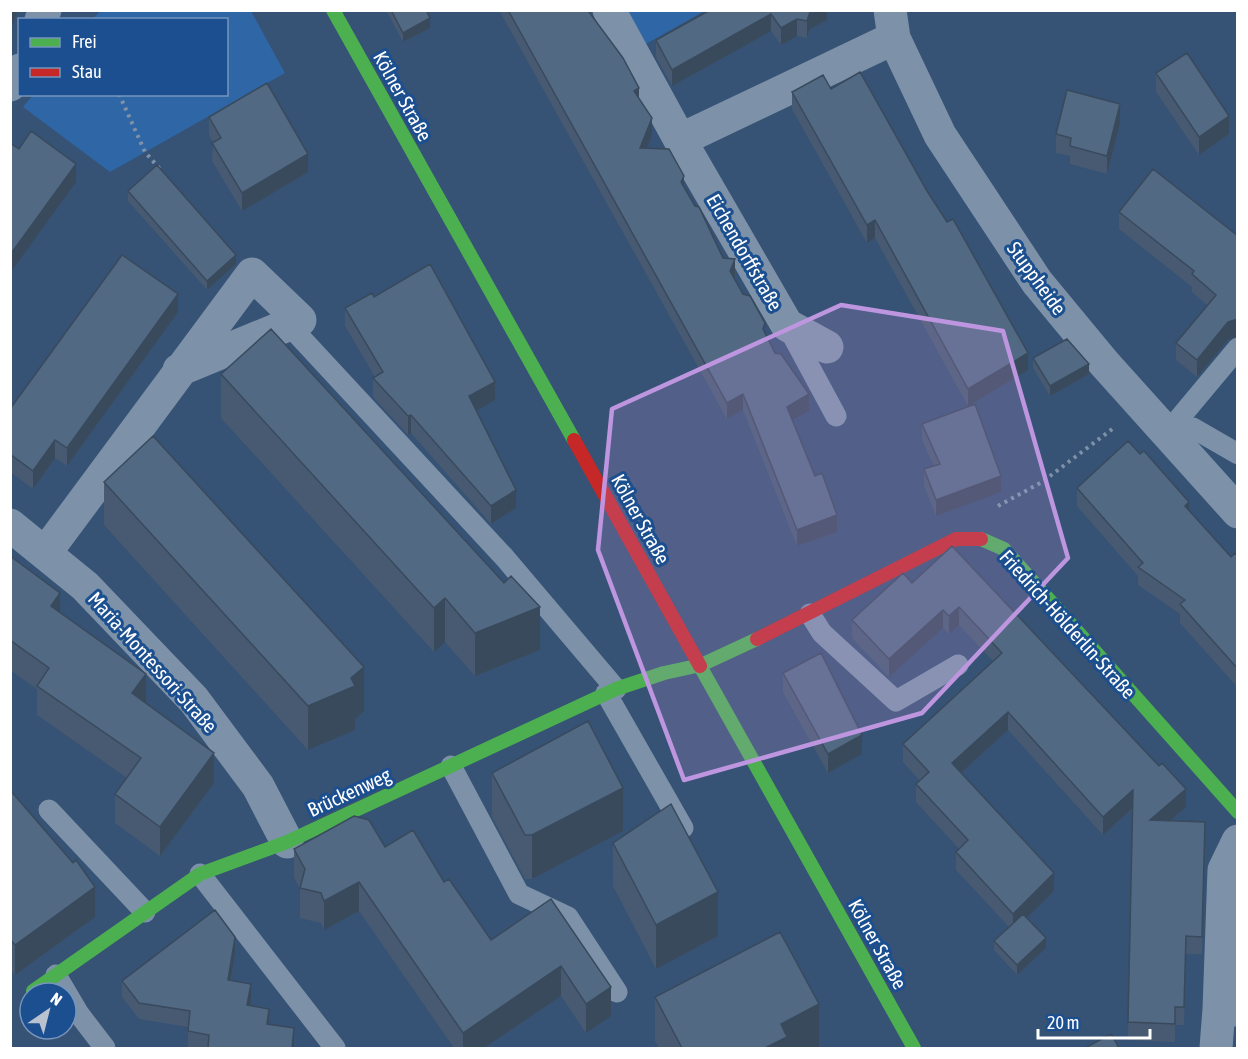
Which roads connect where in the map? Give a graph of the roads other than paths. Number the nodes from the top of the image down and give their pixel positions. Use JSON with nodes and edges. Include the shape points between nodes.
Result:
{"nodes":[{"id":1,"x":333,"y":10,"type":"edge"},
{"id":2,"x":609,"y":10,"type":"edge"},
{"id":3,"x":892,"y":24,"type":"edge"},
{"id":4,"x":680,"y":141,"type":"junction"},
{"id":5,"x":288,"y":324,"type":"junction"},
{"id":6,"x":787,"y":325,"type":"junction"},
{"id":7,"x":826,"y":347,"type":"dead end"},
{"id":8,"x":1238,"y":348,"type":"edge"},
{"id":9,"x":179,"y":370,"type":"junction"},
{"id":10,"x":836,"y":416,"type":"dead end"},
{"id":11,"x":1167,"y":433,"type":"junction"},
{"id":12,"x":1238,"y":454,"type":"edge"},
{"id":13,"x":1238,"y":512,"type":"edge"},
{"id":14,"x":10,"y":525,"type":"edge"},
{"id":15,"x":46,"y":552,"type":"junction"},
{"id":16,"x":810,"y":614,"type":"junction"},
{"id":17,"x":701,"y":665,"type":"junction"},
{"id":18,"x":958,"y":665,"type":"dead end"},
{"id":19,"x":611,"y":691,"type":"junction"},
{"id":20,"x":451,"y":766,"type":"junction"},
{"id":21,"x":49,"y":810,"type":"dead end"},
{"id":22,"x":1238,"y":812,"type":"edge"},
{"id":23,"x":685,"y":831,"type":"edge"},
{"id":24,"x":1238,"y":840,"type":"edge"},
{"id":25,"x":287,"y":842,"type":"junction"},
{"id":26,"x":200,"y":874,"type":"junction"},
{"id":27,"x":146,"y":912,"type":"junction"},
{"id":28,"x":56,"y":975,"type":"junction"},
{"id":29,"x":47,"y":981,"type":"edge"},
{"id":30,"x":617,"y":992,"type":"dead end"},
{"id":31,"x":1228,"y":1010,"type":"edge"},
{"id":32,"x":105,"y":1048,"type":"edge"},
{"id":33,"x":335,"y":1048,"type":"edge"},
{"id":34,"x":914,"y":1048,"type":"edge"},
{"id":35,"x":1216,"y":1048,"type":"edge"}],
"edges":[{"from":1,"to":17,"type":"street","name":"Kölner Straße"},
{"from":2,"to":4,"type":"street","name":"Eichendorffstraße"},
{"from":3,"to":4,"type":"street"},
{"from":3,"to":11,"type":"street","name":"Stuppheide","via":[[940,135],[1037,282]]},
{"from":4,"to":6,"type":"street","name":"Eichendorffstraße"},
{"from":5,"to":9,"type":"street"},
{"from":5,"to":9,"type":"street","via":[[300,320],[252,274]]},
{"from":5,"to":19,"type":"lane","via":[[505,558]]},
{"from":6,"to":7,"type":"street","name":"Eichendorffstraße"},
{"from":6,"to":10,"type":"lane"},
{"from":8,"to":11,"type":"lane"},
{"from":9,"to":15,"type":"street"},
{"from":11,"to":12,"type":"lane","via":[[1193,428]]},
{"from":11,"to":13,"type":"street","name":"Stuppheide"},
{"from":14,"to":15,"type":"street","name":"Maria-Montessori-Straße"},
{"from":15,"to":25,"type":"street","name":"Maria-Montessori-Straße","via":[[85,586],[194,700],[258,786]]},
{"from":16,"to":17,"type":"street"},
{"from":16,"to":18,"type":"lane","via":[[822,633],[896,701]]},
{"from":16,"to":22,"type":"street","name":"Friedrich-Hölderlin-Straße","via":[[956,539],[976,537],[1004,549]]},
{"from":17,"to":19,"type":"street","name":"Brückenweg"},
{"from":17,"to":34,"type":"street","name":"Kölner Straße"},
{"from":19,"to":20,"type":"street","name":"Brückenweg"},
{"from":19,"to":23,"type":"lane"},
{"from":20,"to":25,"type":"street","name":"Brückenweg"},
{"from":20,"to":30,"type":"lane","via":[[519,894],[568,917]]},
{"from":21,"to":27,"type":"lane"},
{"from":24,"to":31,"type":"street","via":[[1224,870]]},
{"from":25,"to":26,"type":"street","name":"Brückenweg"},
{"from":26,"to":27,"type":"street","name":"Brückenweg"},
{"from":26,"to":33,"type":"lane"},
{"from":27,"to":28,"type":"street","name":"Brückenweg"},
{"from":28,"to":29,"type":"street","name":"Brückenweg"},
{"from":28,"to":32,"type":"lane"},
{"from":31,"to":35,"type":"street"}]}
